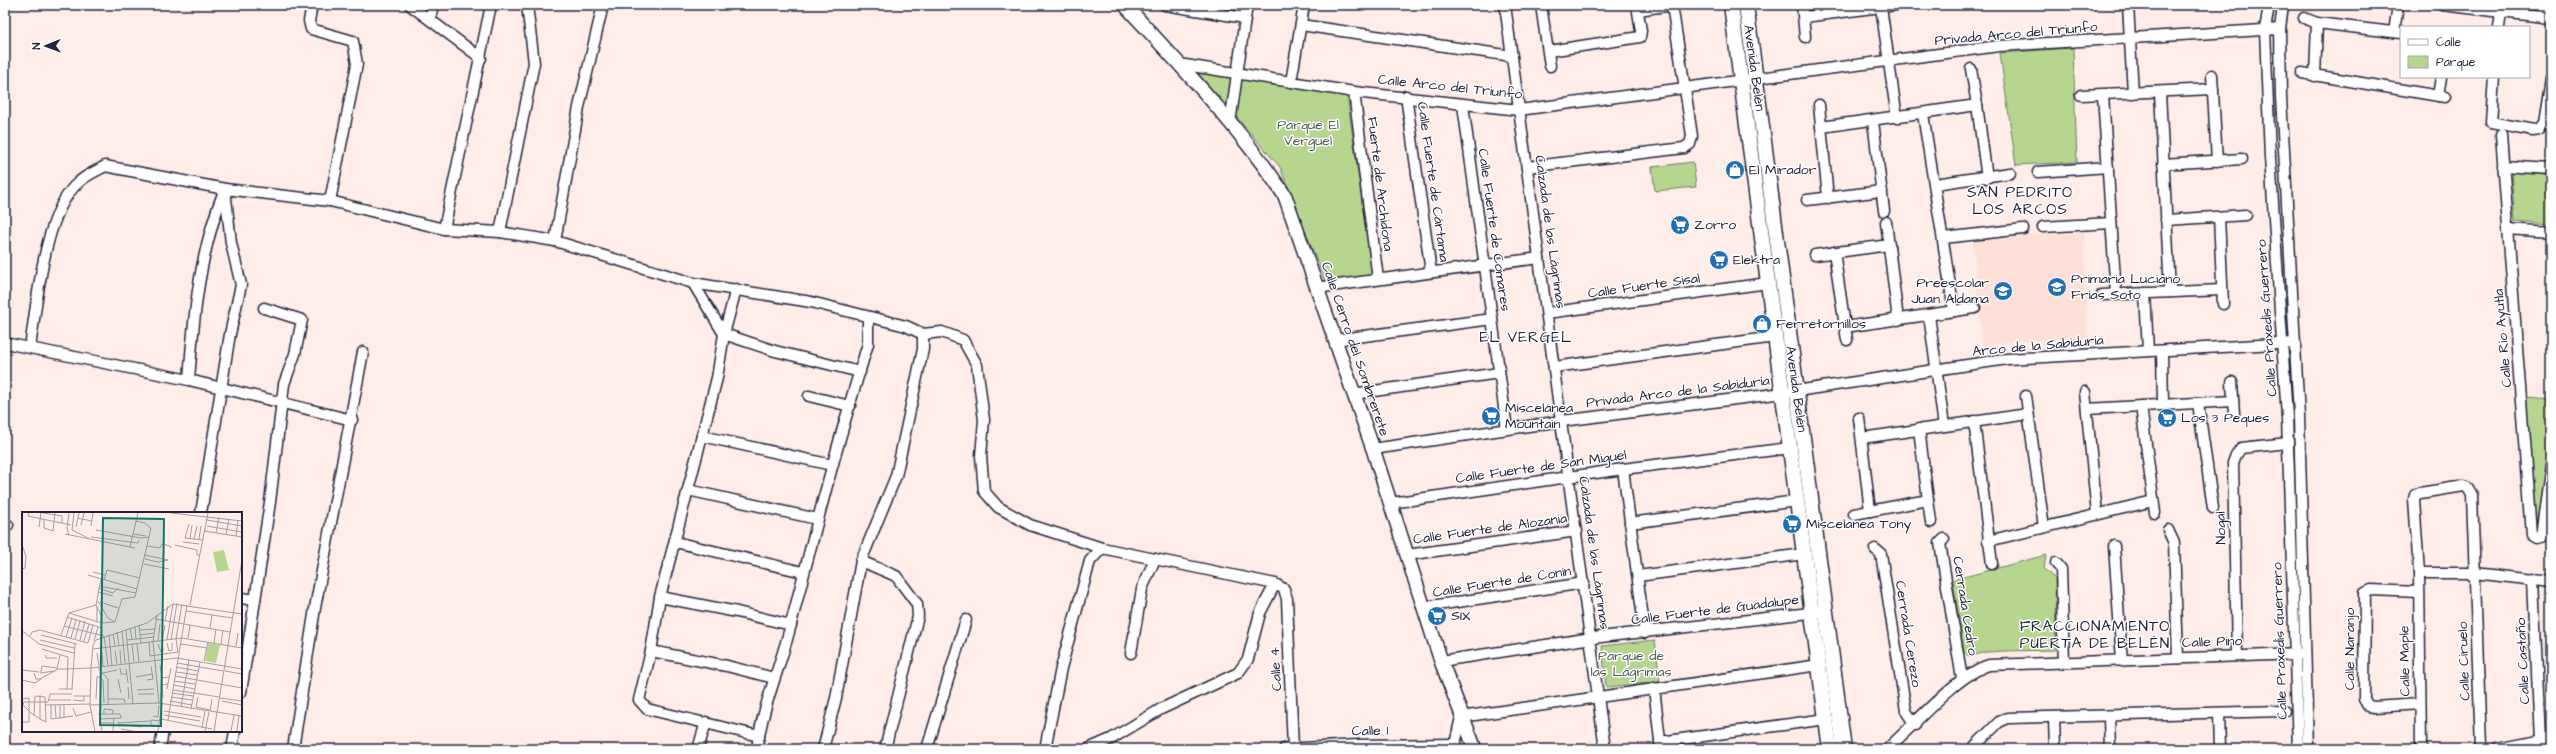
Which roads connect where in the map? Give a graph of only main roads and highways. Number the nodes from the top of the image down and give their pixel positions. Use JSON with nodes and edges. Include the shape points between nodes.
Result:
{"nodes":[{"id":1,"x":1731,"y":5,"type":"edge"},
{"id":2,"x":1746,"y":5,"type":"edge"},
{"id":3,"x":1748,"y":78,"type":"junction"},
{"id":4,"x":1818,"y":612,"type":"junction"},
{"id":5,"x":1830,"y":749,"type":"edge"},
{"id":6,"x":1844,"y":749,"type":"edge"}],
"edges":[{"from":1,"to":3,"type":"main road","name":"Avenida Belén"},
{"from":2,"to":3,"type":"main road","name":"Avenida Belén"},
{"from":3,"to":4,"type":"main road","name":"Avenida Belén","via":[[1797,390]]},
{"from":3,"to":4,"type":"main road","name":"Avenida Belén","via":[[1775,337],[1804,554]]},
{"from":4,"to":5,"type":"main road","name":"Avenida Belén","via":[[1819,665]]},
{"from":4,"to":6,"type":"main road","name":"Avenida Belén"}]}
